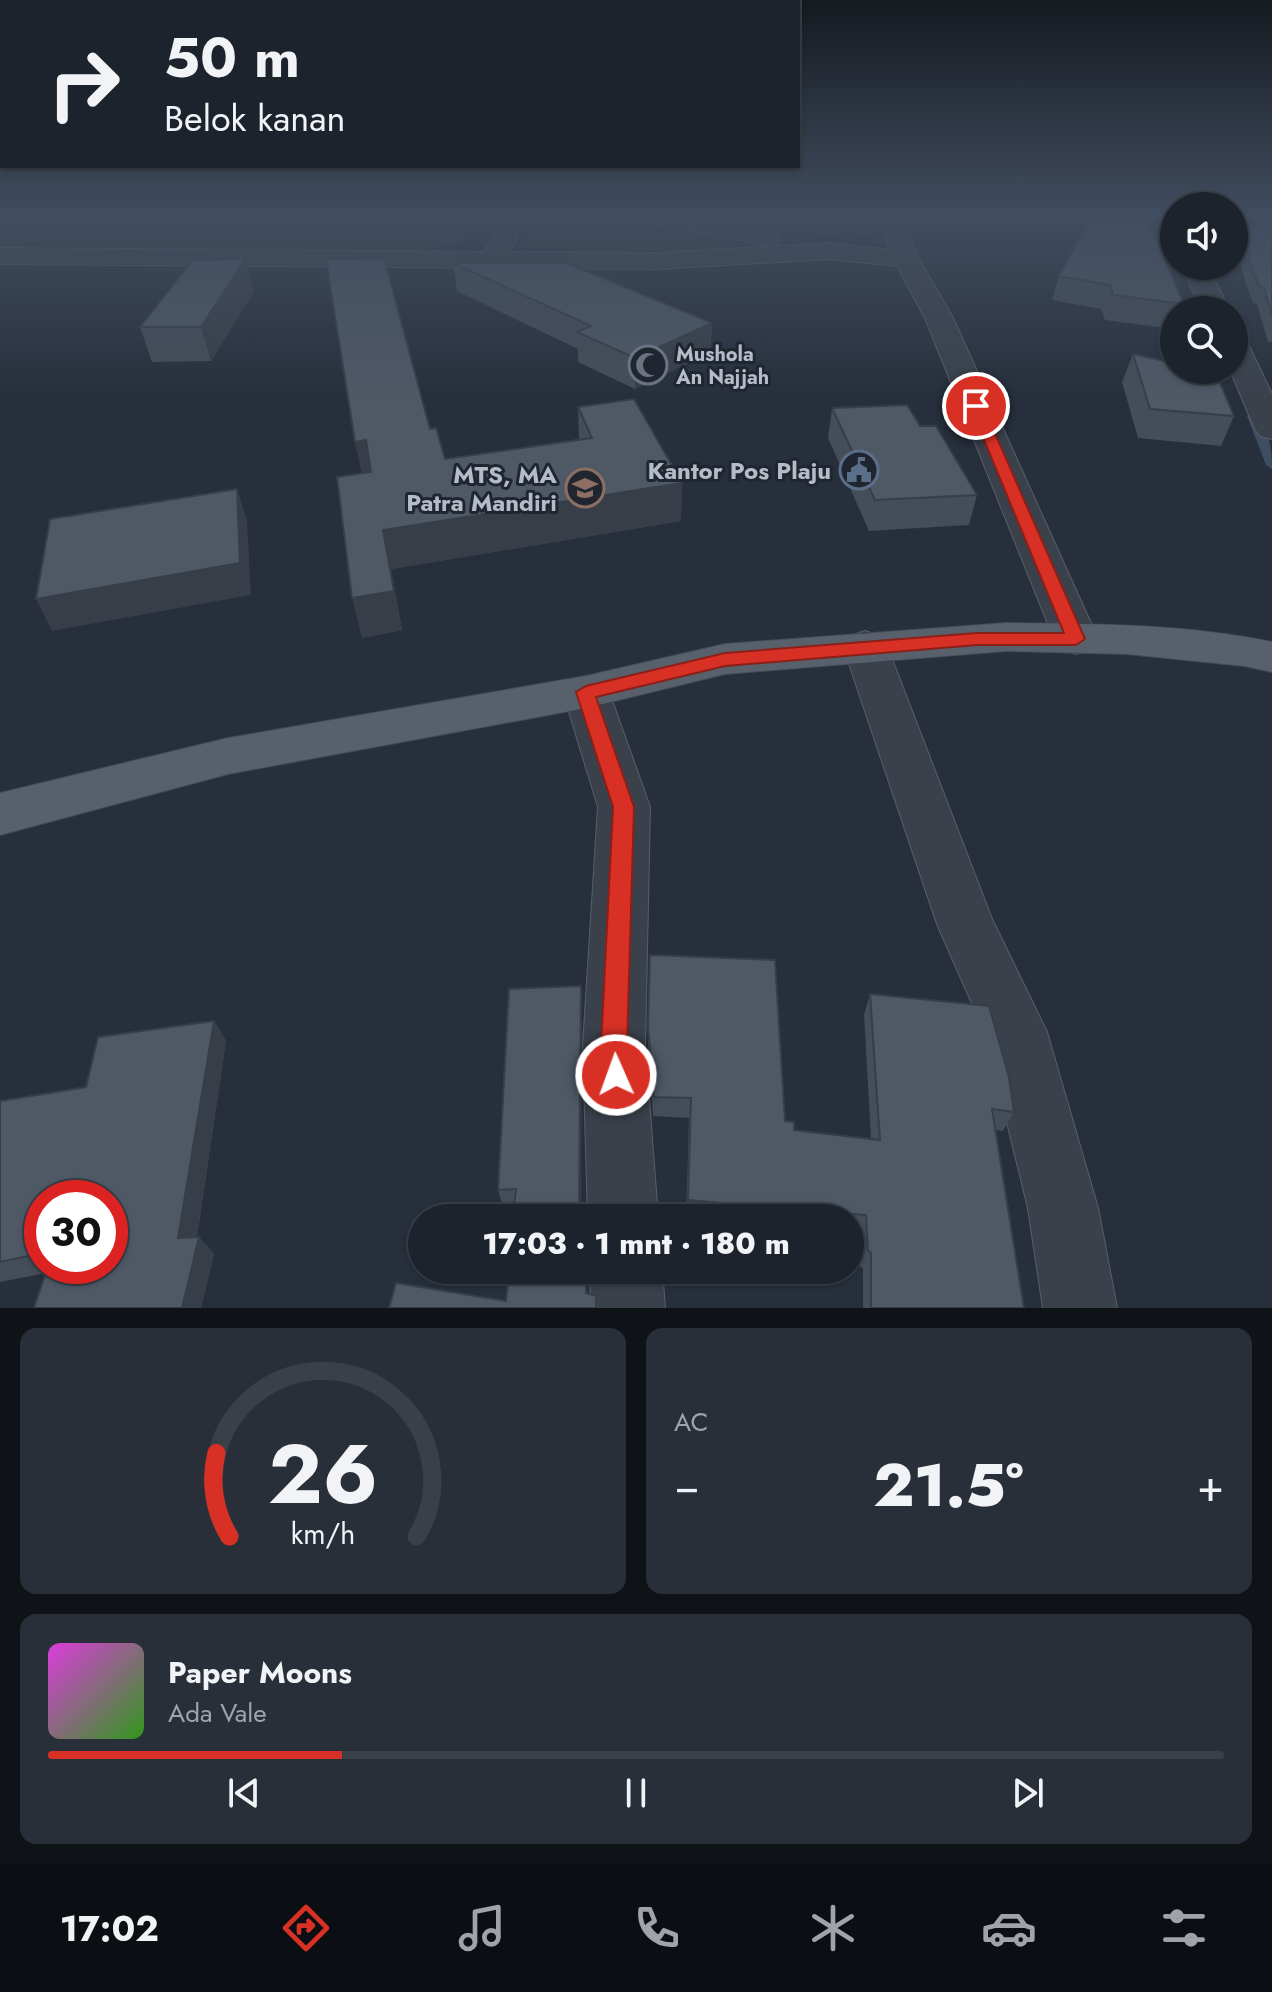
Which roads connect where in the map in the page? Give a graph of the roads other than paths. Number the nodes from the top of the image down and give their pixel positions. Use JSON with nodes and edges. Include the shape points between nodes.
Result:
{"nodes":[{"id":1,"x":916,"y":276,"type":"edge"},
{"id":2,"x":1248,"y":377,"type":"edge"},
{"id":3,"x":1272,"y":429,"type":"edge"},
{"id":4,"x":1076,"y":639,"type":"junction"},
{"id":5,"x":865,"y":646,"type":"junction"},
{"id":6,"x":1272,"y":657,"type":"edge"},
{"id":7,"x":586,"y":692,"type":"junction"},
{"id":8,"x":0,"y":814,"type":"edge"},
{"id":9,"x":622,"y":1204,"type":"edge"},
{"id":10,"x":627,"y":1284,"type":"edge"},
{"id":11,"x":628,"y":1308,"type":"edge"},
{"id":12,"x":1080,"y":1308,"type":"edge"}],
"edges":[{"from":1,"to":4,"type":"street","via":[[939,318]]},
{"from":2,"to":3,"type":"street"},
{"from":4,"to":5,"type":"main road","via":[[1006,637]]},
{"from":4,"to":6,"type":"main road","via":[[1127,639]]},
{"from":5,"to":7,"type":"main road","via":[[725,659]]},
{"from":5,"to":12,"type":"street","via":[[965,924],[1016,1032],[1063,1208]]},
{"from":7,"to":8,"type":"main road","via":[[228,756]]},
{"from":7,"to":9,"type":"street","via":[[624,807],[614,1046]]},
{"from":10,"to":11,"type":"street"}]}
